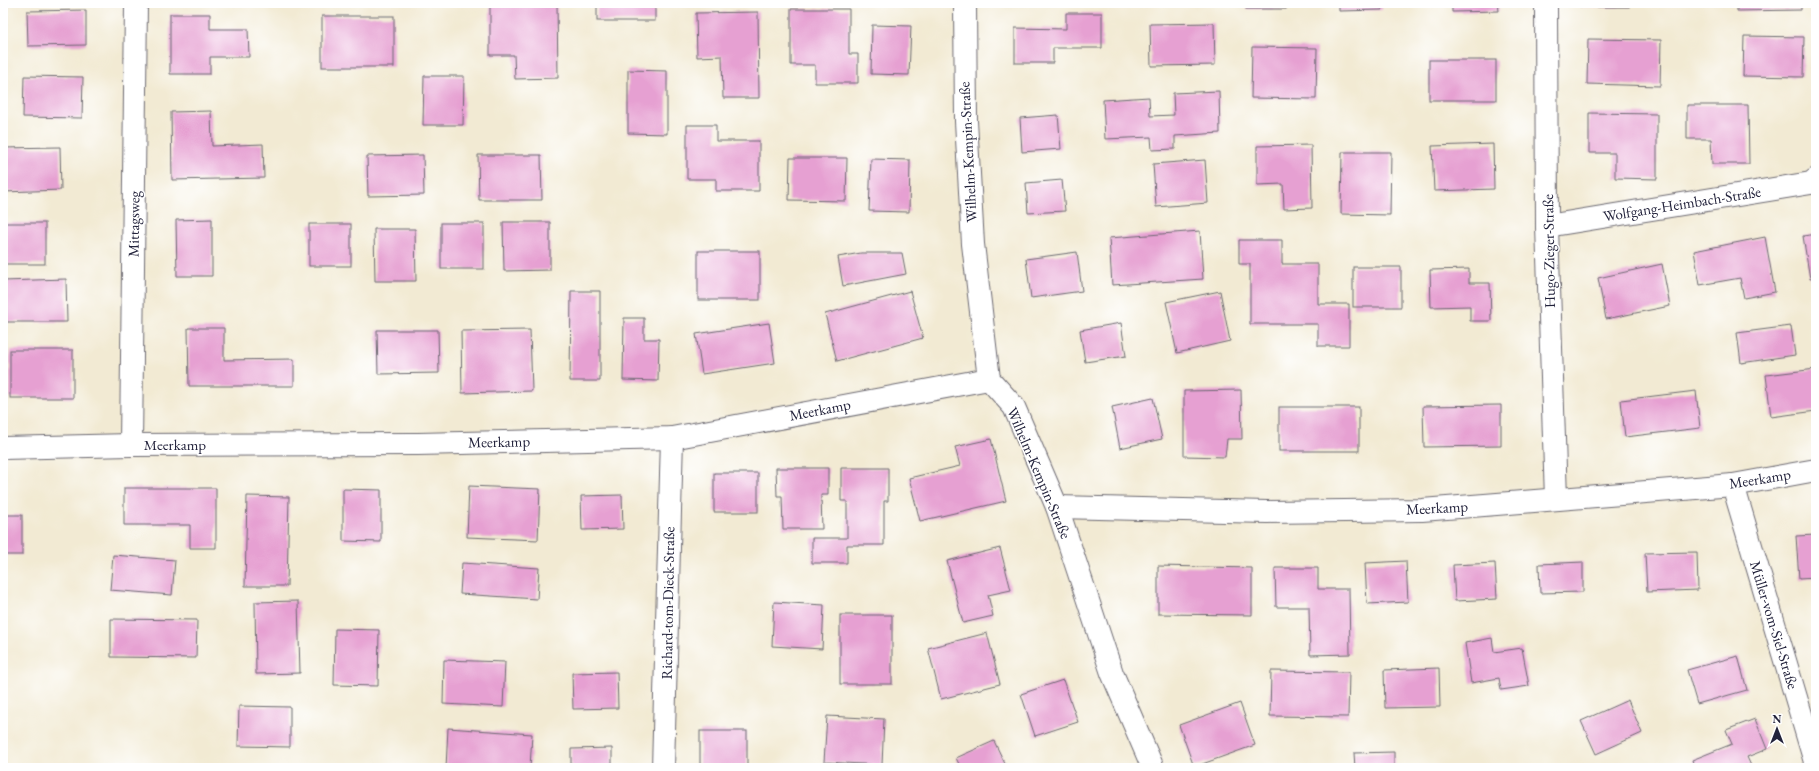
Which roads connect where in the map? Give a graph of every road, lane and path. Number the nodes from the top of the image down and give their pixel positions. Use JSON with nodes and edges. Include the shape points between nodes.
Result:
{"nodes":[{"id":1,"x":136,"y":3,"type":"edge"},
{"id":2,"x":965,"y":3,"type":"edge"},
{"id":3,"x":1546,"y":3,"type":"edge"},
{"id":4,"x":1816,"y":179,"type":"edge"},
{"id":5,"x":1548,"y":226,"type":"junction"},
{"id":6,"x":990,"y":379,"type":"junction"},
{"id":7,"x":672,"y":438,"type":"junction"},
{"id":8,"x":131,"y":445,"type":"junction"},
{"id":9,"x":3,"y":448,"type":"edge"},
{"id":10,"x":1816,"y":470,"type":"edge"},
{"id":11,"x":1733,"y":485,"type":"junction"},
{"id":12,"x":1556,"y":499,"type":"junction"},
{"id":13,"x":1057,"y":507,"type":"junction"},
{"id":14,"x":1816,"y":765,"type":"edge"},
{"id":15,"x":664,"y":768,"type":"edge"},
{"id":16,"x":1153,"y":768,"type":"edge"}],
"edges":[{"from":1,"to":8,"type":"street","name":"Mittagsweg"},
{"from":2,"to":6,"type":"street","name":"Wilhelm-Kempin-Straße","via":[[966,121],[973,244]]},
{"from":3,"to":5,"type":"street","name":"Hugo-Zieger-Straße"},
{"from":4,"to":5,"type":"street","name":"Wolfgang-Heimbach-Straße","via":[[1811,183]]},
{"from":5,"to":12,"type":"street","name":"Hugo-Zieger-Straße"},
{"from":6,"to":7,"type":"street","name":"Meerkamp"},
{"from":6,"to":13,"type":"street","name":"Wilhelm-Kempin-Straße","via":[[1014,407]]},
{"from":7,"to":8,"type":"street","name":"Meerkamp","via":[[418,444]]},
{"from":7,"to":15,"type":"street","name":"Richard-tom-Dieck-Straße"},
{"from":8,"to":9,"type":"street","name":"Meerkamp"},
{"from":10,"to":11,"type":"street","name":"Meerkamp"},
{"from":11,"to":12,"type":"street","name":"Meerkamp"},
{"from":11,"to":14,"type":"street","name":"Müller-vom-Siel-Straße"},
{"from":12,"to":13,"type":"street","name":"Meerkamp","via":[[1407,510],[1267,512]]},
{"from":13,"to":16,"type":"street","name":"Wilhelm-Kempin-Straße","via":[[1112,673]]}]}
